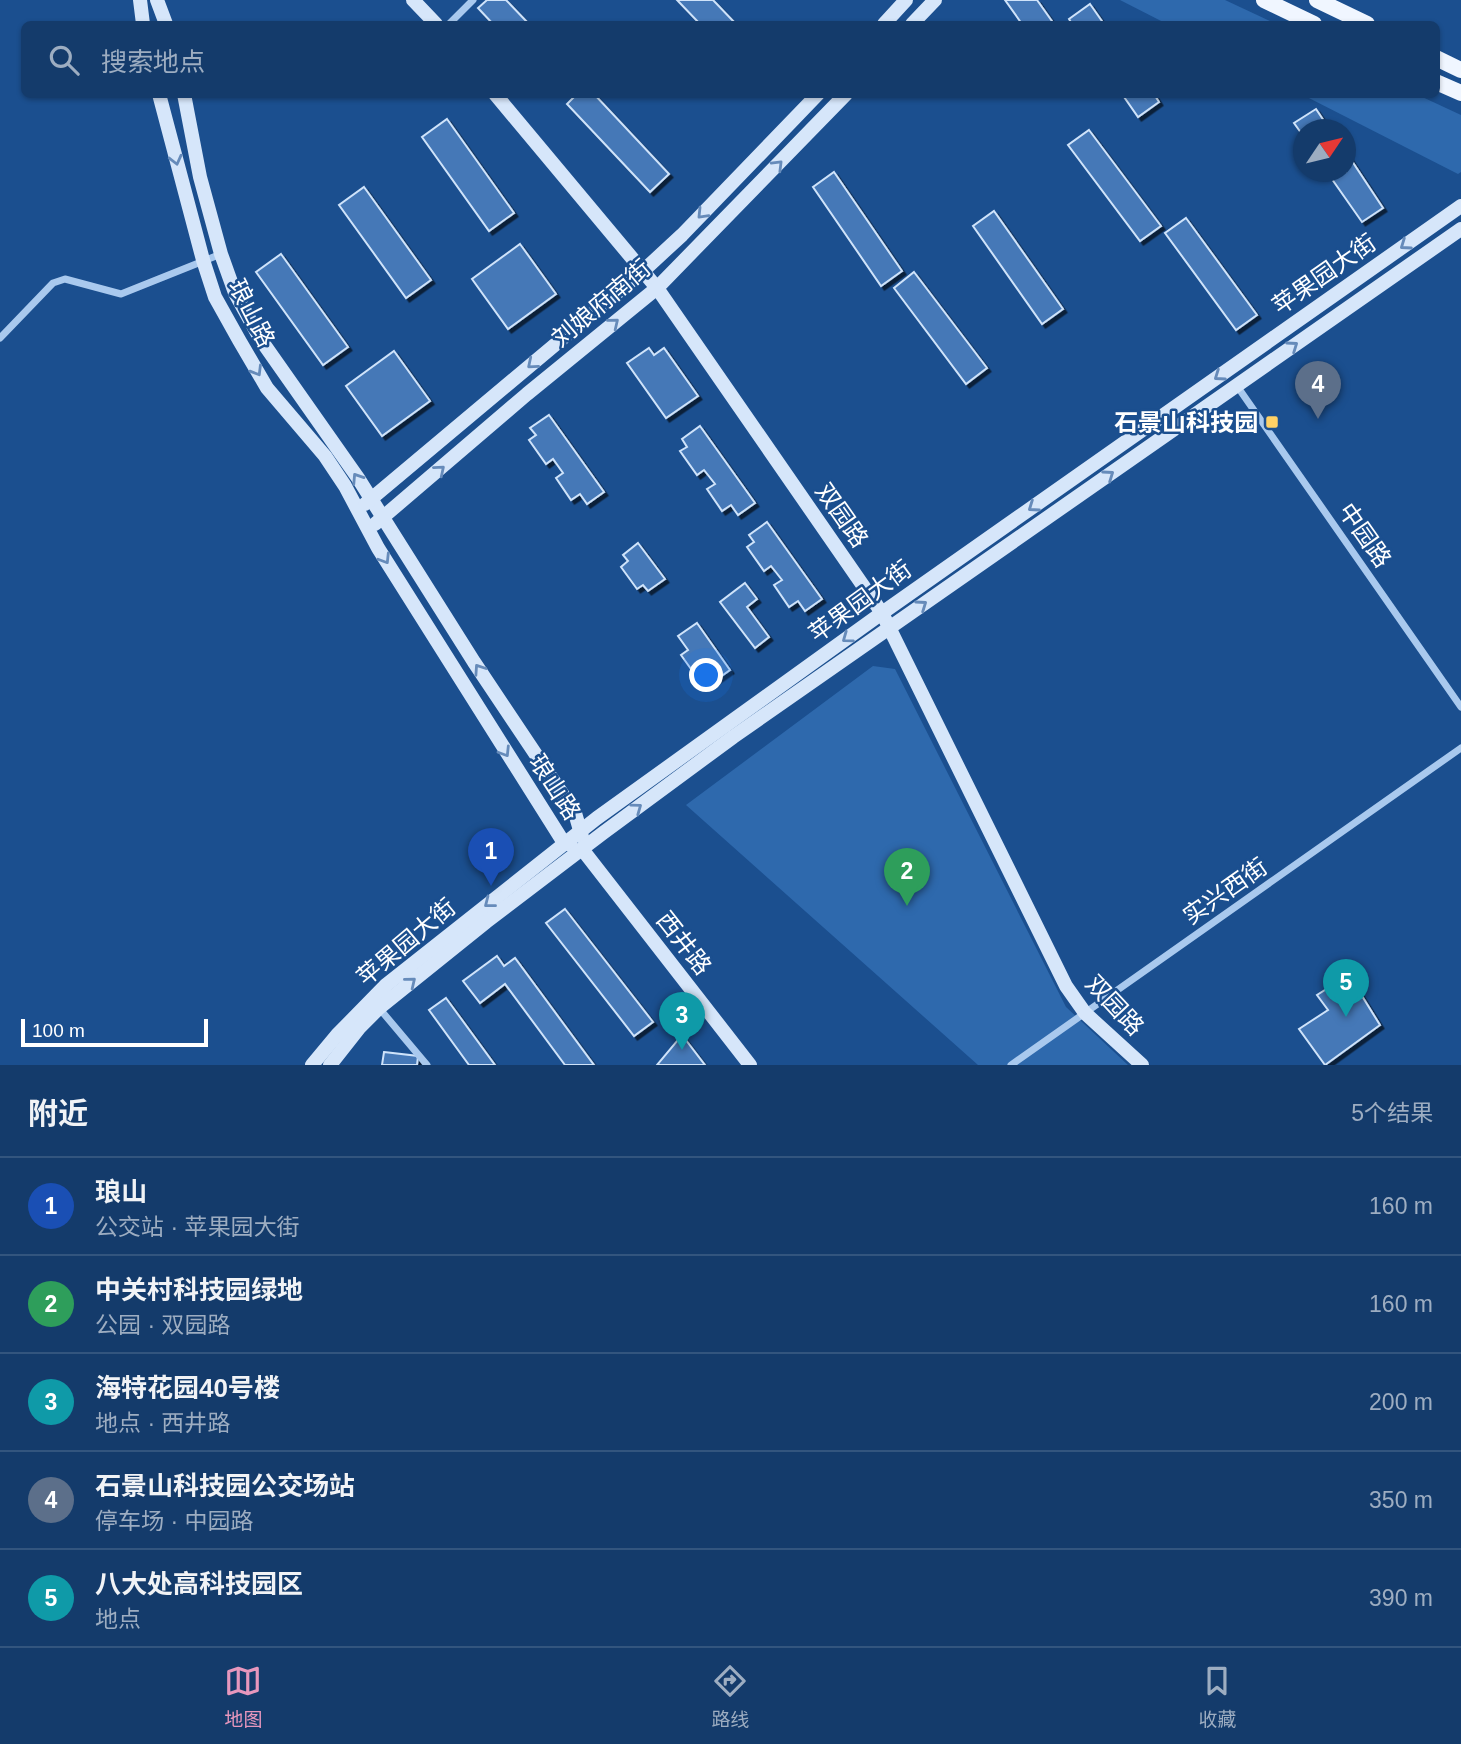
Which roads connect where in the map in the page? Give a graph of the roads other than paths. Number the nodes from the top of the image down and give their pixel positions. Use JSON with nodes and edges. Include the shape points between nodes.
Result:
{"nodes":[{"id":1,"x":140,"y":0,"type":"edge"},
{"id":2,"x":157,"y":0,"type":"edge"},
{"id":3,"x":413,"y":0,"type":"edge"},
{"id":4,"x":474,"y":0,"type":"edge"},
{"id":5,"x":906,"y":0,"type":"edge"},
{"id":6,"x":934,"y":0,"type":"edge"},
{"id":7,"x":1264,"y":0,"type":"edge"},
{"id":8,"x":1317,"y":0,"type":"edge"},
{"id":9,"x":143,"y":21,"type":"edge"},
{"id":10,"x":165,"y":21,"type":"edge"},
{"id":11,"x":433,"y":21,"type":"edge"},
{"id":12,"x":452,"y":21,"type":"edge"},
{"id":13,"x":887,"y":21,"type":"edge"},
{"id":14,"x":915,"y":21,"type":"edge"},
{"id":15,"x":1308,"y":21,"type":"edge"},
{"id":16,"x":1361,"y":21,"type":"edge"},
{"id":17,"x":1440,"y":60,"type":"edge"},
{"id":18,"x":1461,"y":70,"type":"edge"},
{"id":19,"x":1440,"y":83,"type":"edge"},
{"id":20,"x":1461,"y":93,"type":"edge"},
{"id":21,"x":160,"y":98,"type":"edge"},
{"id":22,"x":185,"y":98,"type":"edge"},
{"id":23,"x":498,"y":98,"type":"edge"},
{"id":24,"x":814,"y":98,"type":"edge"},
{"id":25,"x":842,"y":98,"type":"edge"},
{"id":26,"x":1461,"y":206,"type":"edge"},
{"id":27,"x":1461,"y":229,"type":"edge"},
{"id":28,"x":221,"y":254,"type":"junction"},
{"id":29,"x":203,"y":260,"type":"junction"},
{"id":30,"x":643,"y":271,"type":"junction"},
{"id":31,"x":657,"y":288,"type":"junction"},
{"id":32,"x":0,"y":338,"type":"edge"},
{"id":33,"x":1237,"y":385,"type":"junction"},
{"id":34,"x":371,"y":500,"type":"junction"},
{"id":35,"x":358,"y":509,"type":"junction"},
{"id":36,"x":382,"y":519,"type":"junction"},
{"id":37,"x":369,"y":529,"type":"junction"},
{"id":38,"x":881,"y":612,"type":"junction"},
{"id":39,"x":889,"y":628,"type":"junction"},
{"id":40,"x":1461,"y":707,"type":"edge"},
{"id":41,"x":1461,"y":748,"type":"edge"},
{"id":42,"x":581,"y":830,"type":"junction"},
{"id":43,"x":564,"y":843,"type":"junction"},
{"id":44,"x":583,"y":849,"type":"junction"},
{"id":45,"x":376,"y":1003,"type":"junction"},
{"id":46,"x":1085,"y":1013,"type":"junction"},
{"id":47,"x":312,"y":1065,"type":"edge"},
{"id":48,"x":330,"y":1065,"type":"edge"},
{"id":49,"x":427,"y":1065,"type":"edge"},
{"id":50,"x":750,"y":1065,"type":"edge"},
{"id":51,"x":1011,"y":1065,"type":"edge"},
{"id":52,"x":1142,"y":1065,"type":"edge"}],
"edges":[{"from":1,"to":9,"type":"main road"},
{"from":2,"to":10,"type":"main road"},
{"from":3,"to":11,"type":"main road"},
{"from":4,"to":12,"type":"street"},
{"from":5,"to":13,"type":"main road"},
{"from":6,"to":14,"type":"main road"},
{"from":7,"to":15,"type":"main road"},
{"from":8,"to":16,"type":"main road"},
{"from":17,"to":18,"type":"main road"},
{"from":19,"to":20,"type":"main road"},
{"from":21,"to":29,"type":"main road","name":"琅山路","one_way":true},
{"from":22,"to":28,"type":"main road","name":"琅山路"},
{"from":23,"to":30,"type":"main road","name":"双园路"},
{"from":24,"to":30,"type":"main road","name":"刘娘府南街","one_way":true},
{"from":31,"to":25,"type":"main road","name":"刘娘府南街","one_way":true},
{"from":26,"to":38,"type":"main road","name":"苹果园大街","one_way":true},
{"from":33,"to":27,"type":"main road","name":"苹果园大街","one_way":true},
{"from":28,"to":29,"type":"street"},
{"from":34,"to":28,"type":"main road","name":"琅山路","one_way":true,"via":[[261,340],[235,293]]},
{"from":29,"to":32,"type":"street","via":[[121,294],[65,279],[52,283]]},
{"from":29,"to":35,"type":"main road","name":"琅山路","one_way":true,"via":[[215,297],[267,388],[325,456]]},
{"from":30,"to":31,"type":"main road","name":"双园路"},
{"from":30,"to":34,"type":"main road","name":"刘娘府南街","one_way":true},
{"from":36,"to":31,"type":"main road","name":"刘娘府南街","one_way":true},
{"from":31,"to":38,"type":"main road","name":"双园路"},
{"from":39,"to":33,"type":"main road","name":"苹果园大街","one_way":true},
{"from":33,"to":40,"type":"street","name":"中园路"},
{"from":34,"to":35,"type":"main road","name":"刘娘府南街"},
{"from":34,"to":36,"type":"main road","name":"琅山路"},
{"from":35,"to":37,"type":"main road","name":"琅山路"},
{"from":36,"to":37,"type":"main road","name":"刘娘府南街"},
{"from":42,"to":36,"type":"main road","name":"琅山路","one_way":true,"via":[[575,813]]},
{"from":37,"to":43,"type":"main road","name":"琅山路","one_way":true},
{"from":38,"to":39,"type":"main road","name":"双园路"},
{"from":38,"to":42,"type":"main road","name":"苹果园大街","one_way":true},
{"from":44,"to":39,"type":"main road","name":"苹果园大街","one_way":true},
{"from":39,"to":46,"type":"main road","name":"双园路","via":[[1066,986]]},
{"from":41,"to":46,"type":"street","name":"实兴西街"},
{"from":42,"to":43,"type":"main road","name":"苹果园大街"},
{"from":42,"to":44,"type":"main road","name":"琅山路"},
{"from":43,"to":44,"type":"main road","name":"琅山路"},
{"from":43,"to":45,"type":"main road","name":"苹果园大街","one_way":true},
{"from":45,"to":44,"type":"main road","name":"苹果园大街","one_way":true},
{"from":44,"to":50,"type":"main road","name":"西井路"},
{"from":45,"to":47,"type":"main road","name":"苹果园大街"},
{"from":45,"to":48,"type":"main road","name":"苹果园大街"},
{"from":45,"to":49,"type":"street"},
{"from":46,"to":51,"type":"street","name":"实兴西街"},
{"from":46,"to":52,"type":"main road","name":"双园路"}]}
